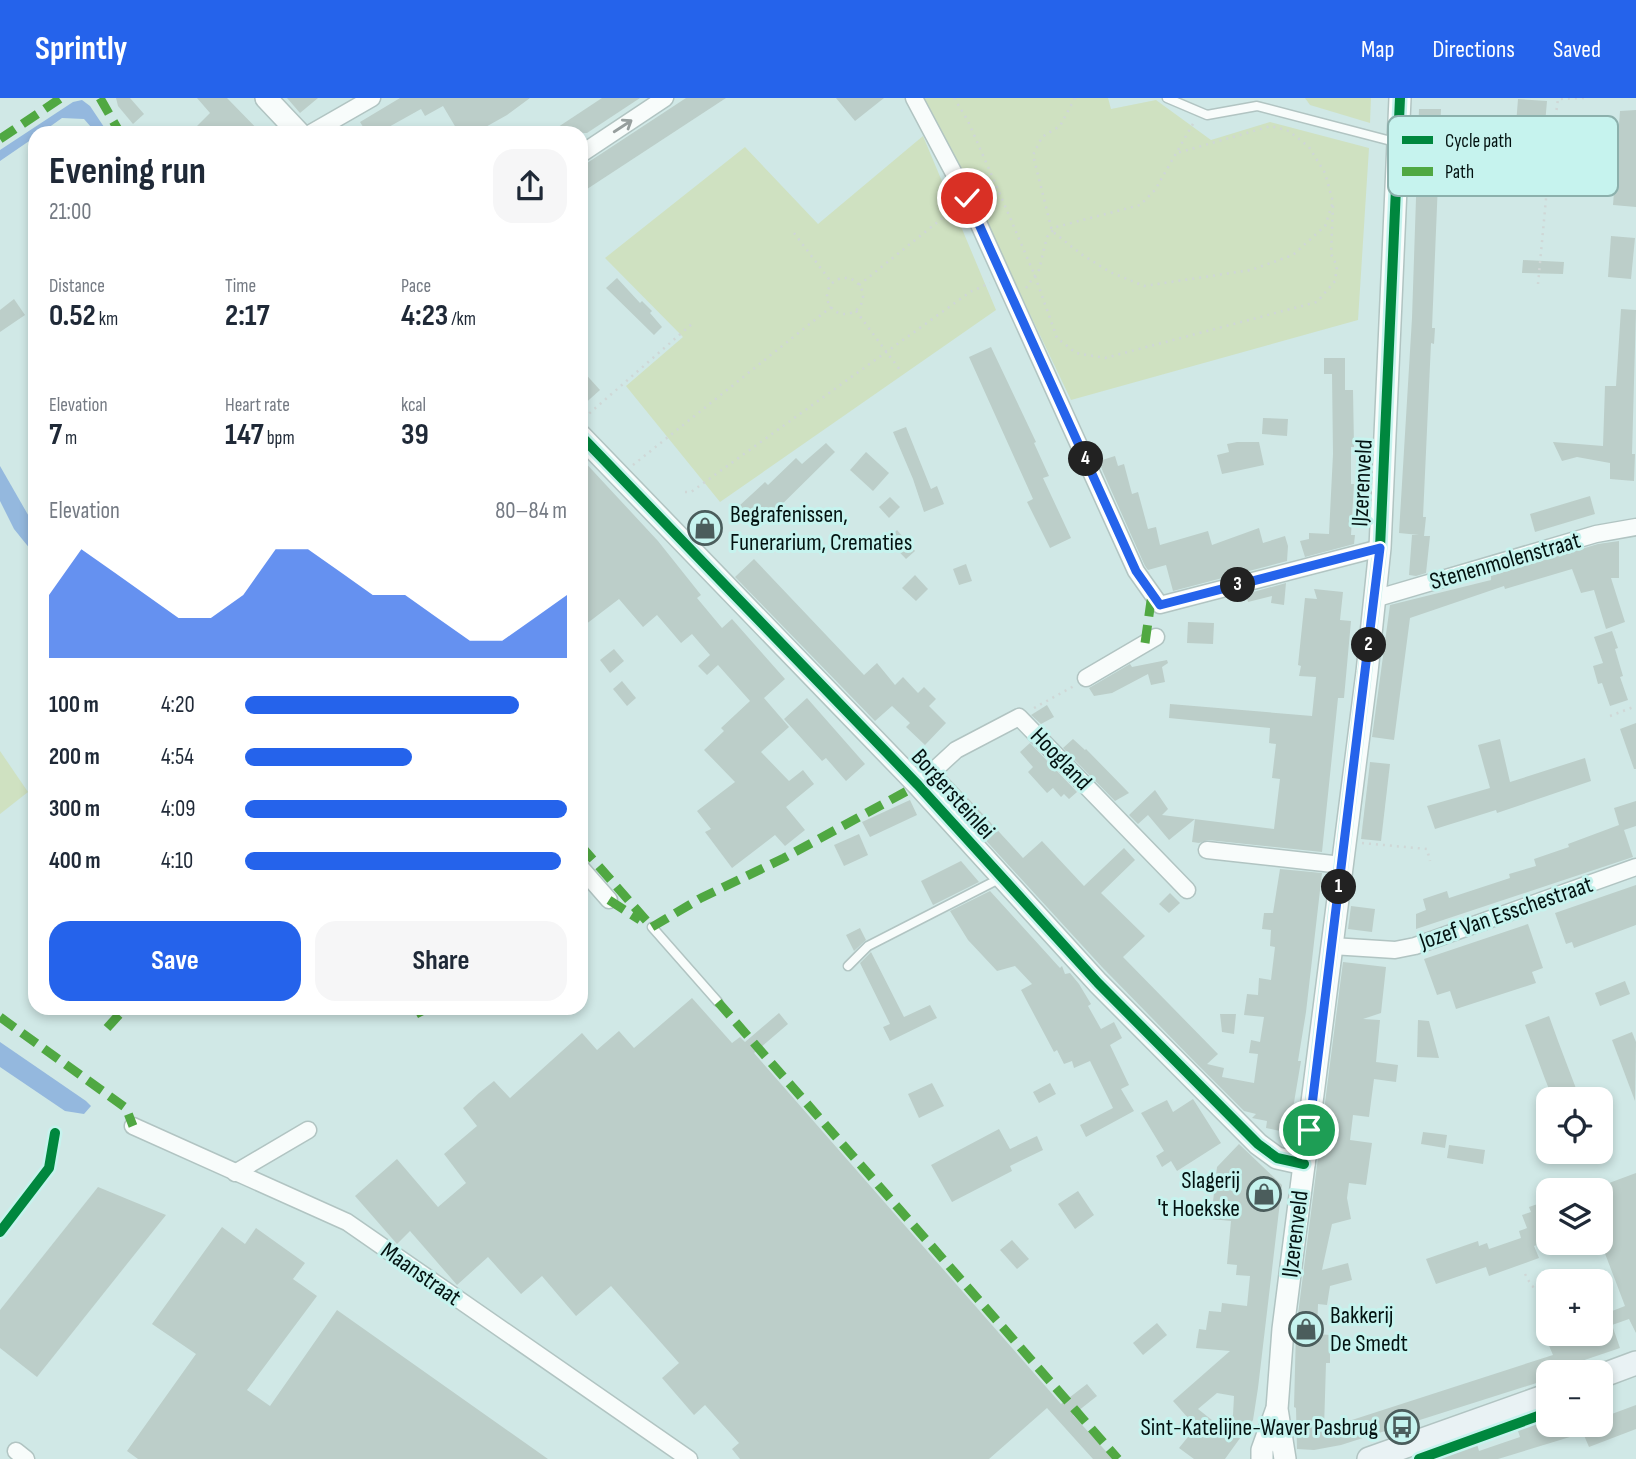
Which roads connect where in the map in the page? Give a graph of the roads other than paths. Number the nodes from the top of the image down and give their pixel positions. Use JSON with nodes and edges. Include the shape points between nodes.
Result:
{"nodes":[{"id":1,"x":266,"y":98,"type":"edge"},
{"id":2,"x":372,"y":98,"type":"edge"},
{"id":3,"x":665,"y":98,"type":"edge"},
{"id":4,"x":914,"y":98,"type":"edge"},
{"id":5,"x":1167,"y":98,"type":"edge"},
{"id":6,"x":1400,"y":98,"type":"edge"},
{"id":7,"x":1399,"y":116,"type":"edge"},
{"id":8,"x":292,"y":126,"type":"edge"},
{"id":9,"x":323,"y":126,"type":"edge"},
{"id":10,"x":1388,"y":139,"type":"edge"},
{"id":11,"x":588,"y":149,"type":"edge"},
{"id":12,"x":1396,"y":196,"type":"edge"},
{"id":13,"x":588,"y":441,"type":"edge"},
{"id":14,"x":1636,"y":527,"type":"edge"},
{"id":15,"x":1380,"y":548,"type":"junction"},
{"id":16,"x":1374,"y":599,"type":"junction"},
{"id":17,"x":1156,"y":637,"type":"dead end"},
{"id":18,"x":1086,"y":678,"type":"road end"},
{"id":19,"x":918,"y":785,"type":"junction"},
{"id":20,"x":1206,"y":850,"type":"dead end"},
{"id":21,"x":1342,"y":865,"type":"junction"},
{"id":22,"x":1636,"y":867,"type":"edge"},
{"id":23,"x":588,"y":876,"type":"edge"},
{"id":24,"x":1001,"y":878,"type":"junction"},
{"id":25,"x":1187,"y":890,"type":"dead end"},
{"id":26,"x":608,"y":900,"type":"dead end"},
{"id":27,"x":652,"y":927,"type":"dead end"},
{"id":28,"x":1332,"y":946,"type":"junction"},
{"id":29,"x":848,"y":966,"type":"dead end"},
{"id":30,"x":718,"y":1002,"type":"dead end"},
{"id":31,"x":132,"y":1126,"type":"dead end"},
{"id":32,"x":308,"y":1130,"type":"dead end"},
{"id":33,"x":1304,"y":1164,"type":"junction"},
{"id":34,"x":235,"y":1173,"type":"junction"},
{"id":35,"x":1636,"y":1363,"type":"edge"},
{"id":36,"x":1613,"y":1372,"type":"edge"},
{"id":37,"x":1536,"y":1400,"type":"edge"},
{"id":38,"x":1277,"y":1409,"type":"junction"},
{"id":39,"x":689,"y":1459,"type":"edge"},
{"id":40,"x":1262,"y":1459,"type":"edge"},
{"id":41,"x":1285,"y":1459,"type":"edge"},
{"id":42,"x":1368,"y":1459,"type":"edge"}],
"edges":[{"from":1,"to":8,"type":"street"},
{"from":2,"to":9,"type":"street"},
{"from":11,"to":3,"type":"street","one_way":true},
{"from":4,"to":15,"type":"street","via":[[967,198],[1136,571],[1160,605]]},
{"from":5,"to":10,"type":"lane","via":[[1207,115],[1257,106]]},
{"from":6,"to":7,"type":"street","name":"IJzerenveld"},
{"from":12,"to":15,"type":"street","name":"IJzerenveld"},
{"from":13,"to":19,"type":"street","name":"Borgersteinlei"},
{"from":14,"to":16,"type":"street","name":"Stenenmolenstraat","via":[[1596,534]]},
{"from":15,"to":16,"type":"street","name":"IJzerenveld"},
{"from":16,"to":21,"type":"street","name":"IJzerenveld"},
{"from":17,"to":18,"type":"street"},
{"from":19,"to":24,"type":"street","name":"Borgersteinlei"},
{"from":19,"to":25,"type":"street","name":"Hoogland","via":[[956,750],[1019,717]]},
{"from":20,"to":21,"type":"street"},
{"from":21,"to":28,"type":"street","name":"IJzerenveld"},
{"from":22,"to":28,"type":"street","name":"Jozef Van Esschestraat","via":[[1415,946],[1395,950]]},
{"from":23,"to":26,"type":"street"},
{"from":24,"to":29,"type":"lane","via":[[868,946]]},
{"from":24,"to":33,"type":"street","name":"Borgersteinlei","via":[[1258,1144],[1277,1158]]},
{"from":27,"to":30,"type":"lane"},
{"from":28,"to":33,"type":"street","name":"IJzerenveld"},
{"from":31,"to":34,"type":"street","name":"Maanstraat"},
{"from":32,"to":34,"type":"street"},
{"from":33,"to":38,"type":"street","name":"IJzerenveld"},
{"from":34,"to":39,"type":"street","name":"Maanstraat","via":[[347,1222]]},
{"from":35,"to":36,"type":"main road"},
{"from":37,"to":42,"type":"main road"},
{"from":38,"to":40,"type":"street","name":"IJzerenveld"},
{"from":38,"to":41,"type":"street","name":"IJzerenveld"}]}
